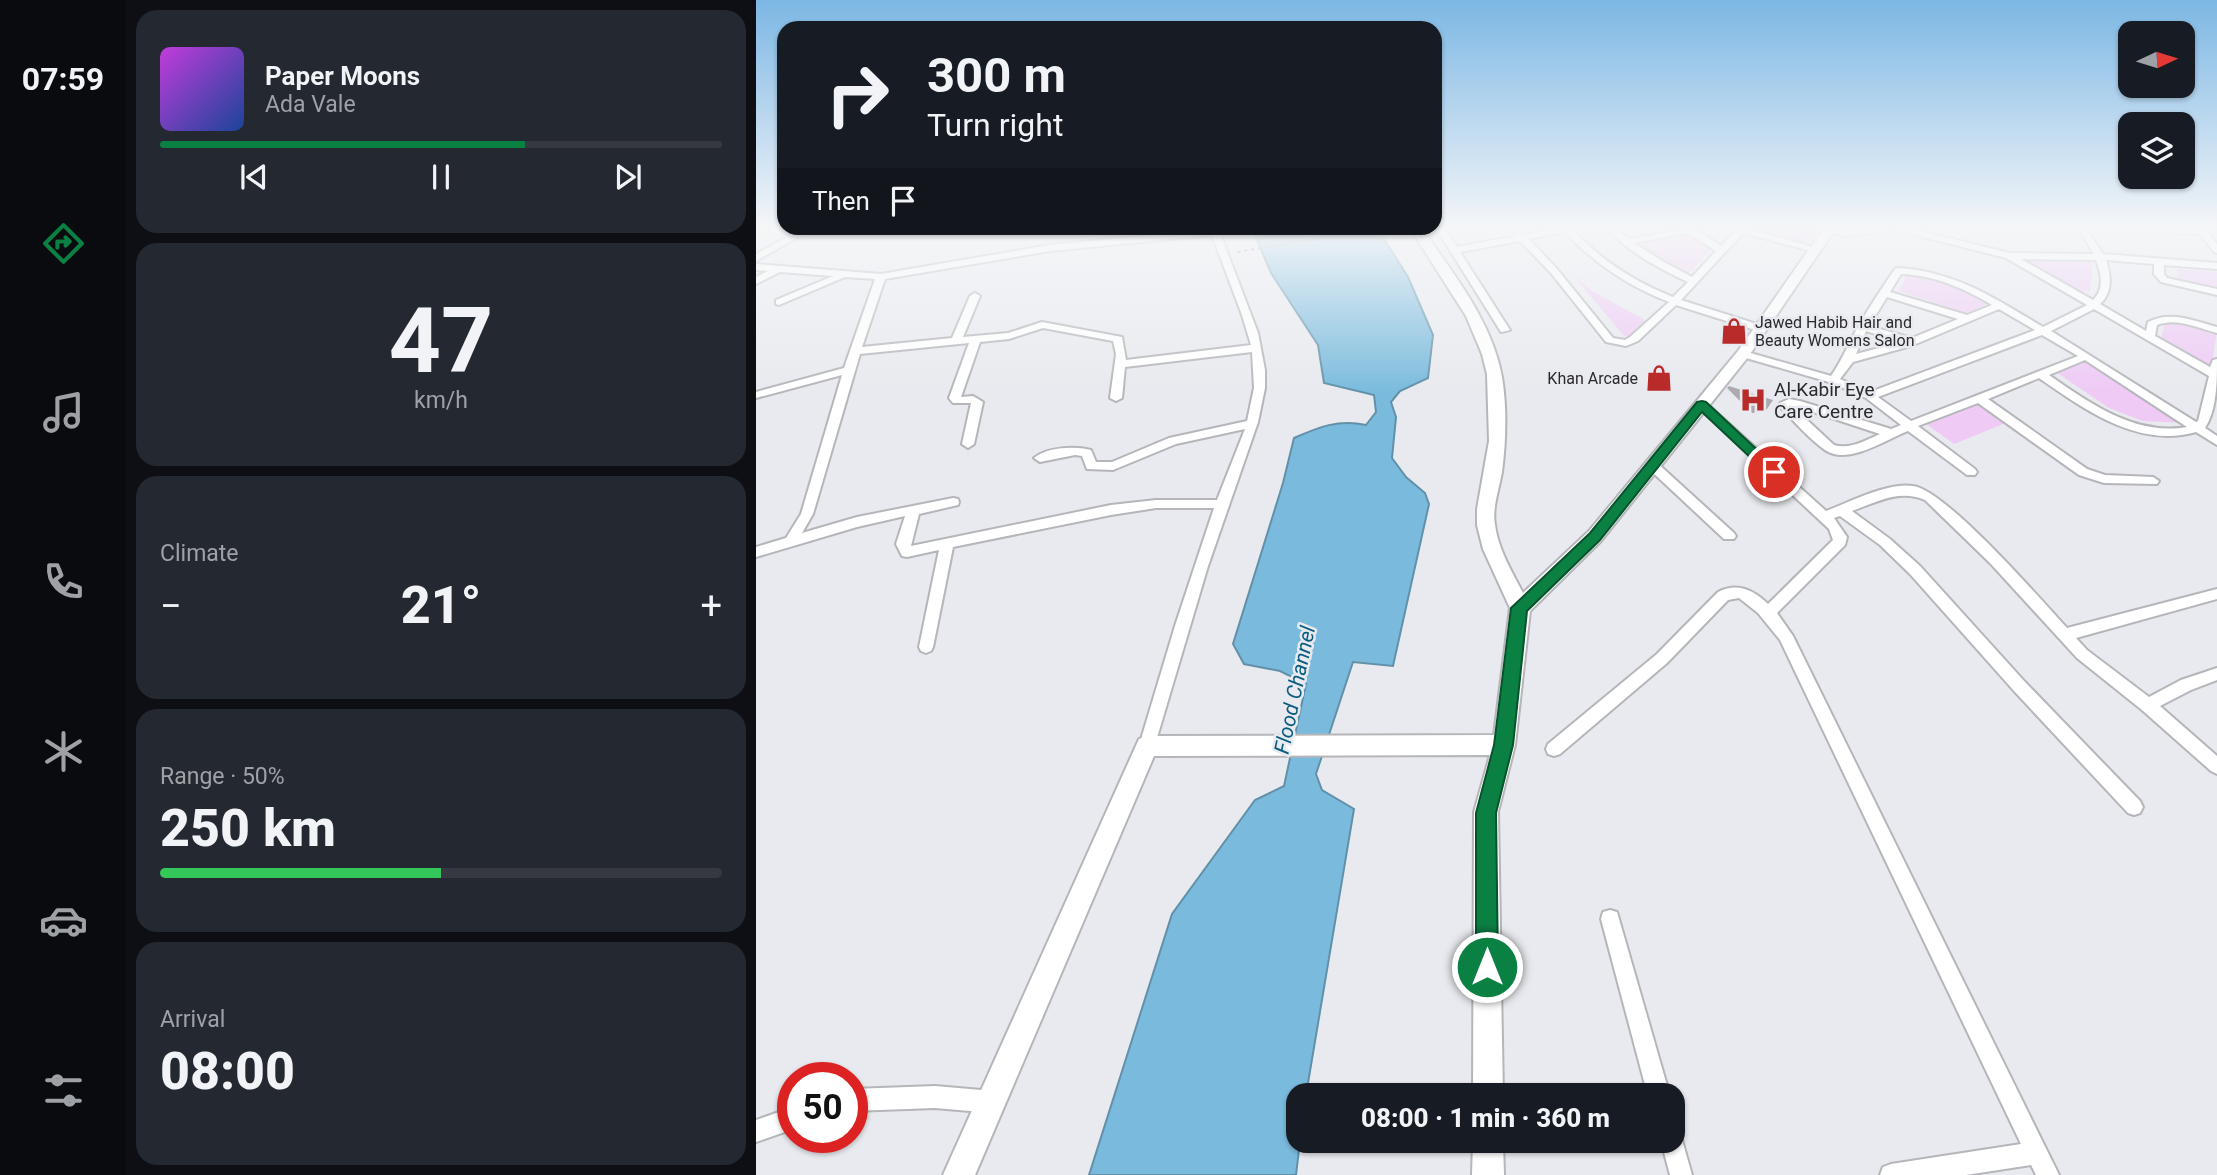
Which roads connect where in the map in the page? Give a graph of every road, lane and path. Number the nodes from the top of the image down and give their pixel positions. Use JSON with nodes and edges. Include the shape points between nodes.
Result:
{"nodes":[{"id":1,"x":822,"y":283,"type":"edge"},
{"id":2,"x":879,"y":283,"type":"edge"},
{"id":3,"x":1233,"y":283,"type":"edge"},
{"id":4,"x":1449,"y":283,"type":"edge"},
{"id":5,"x":1476,"y":283,"type":"edge"},
{"id":6,"x":1562,"y":283,"type":"edge"},
{"id":7,"x":1636,"y":283,"type":"edge"},
{"id":8,"x":1691,"y":283,"type":"edge"},
{"id":9,"x":1791,"y":283,"type":"edge"},
{"id":10,"x":1890,"y":283,"type":"edge"},
{"id":11,"x":1958,"y":283,"type":"edge"},
{"id":12,"x":2055,"y":283,"type":"edge"},
{"id":13,"x":2104,"y":283,"type":"edge"},
{"id":14,"x":2177,"y":283,"type":"edge"},
{"id":15,"x":2217,"y":292,"type":"edge"},
{"id":16,"x":1884,"y":293,"type":"junction"},
{"id":17,"x":975,"y":296,"type":"dead end"},
{"id":18,"x":779,"y":302,"type":"dead end"},
{"id":19,"x":1673,"y":303,"type":"junction"},
{"id":20,"x":2001,"y":305,"type":"junction"},
{"id":21,"x":2095,"y":306,"type":"junction"},
{"id":22,"x":1966,"y":318,"type":"junction"},
{"id":23,"x":1863,"y":327,"type":"junction"},
{"id":24,"x":1759,"y":328,"type":"junction"},
{"id":25,"x":1505,"y":330,"type":"dead end"},
{"id":26,"x":2217,"y":330,"type":"edge"},
{"id":27,"x":2044,"y":331,"type":"junction"},
{"id":28,"x":2150,"y":338,"type":"junction"},
{"id":29,"x":976,"y":339,"type":"junction"},
{"id":30,"x":957,"y":340,"type":"junction"},
{"id":31,"x":1910,"y":341,"type":"junction"},
{"id":32,"x":1256,"y":348,"type":"junction"},
{"id":33,"x":856,"y":351,"type":"junction"},
{"id":34,"x":1744,"y":354,"type":"junction"},
{"id":35,"x":2085,"y":356,"type":"junction"},
{"id":36,"x":1849,"y":359,"type":"junction"},
{"id":37,"x":2217,"y":362,"type":"edge"},
{"id":38,"x":1119,"y":364,"type":"junction"},
{"id":39,"x":849,"y":370,"type":"junction"},
{"id":40,"x":2039,"y":373,"type":"junction"},
{"id":41,"x":2214,"y":374,"type":"junction"},
{"id":42,"x":1833,"y":380,"type":"junction"},
{"id":43,"x":756,"y":395,"type":"edge"},
{"id":44,"x":1870,"y":396,"type":"junction"},
{"id":45,"x":1116,"y":398,"type":"dead end"},
{"id":46,"x":1979,"y":398,"type":"junction"},
{"id":47,"x":1702,"y":405,"type":"junction"},
{"id":48,"x":1251,"y":424,"type":"junction"},
{"id":49,"x":1911,"y":425,"type":"junction"},
{"id":50,"x":2198,"y":427,"type":"junction"},
{"id":51,"x":1894,"y":434,"type":"junction"},
{"id":52,"x":2217,"y":441,"type":"edge"},
{"id":53,"x":968,"y":444,"type":"dead end"},
{"id":54,"x":1040,"y":458,"type":"dead end"},
{"id":55,"x":1652,"y":465,"type":"junction"},
{"id":56,"x":1971,"y":472,"type":"dead end"},
{"id":57,"x":2153,"y":481,"type":"dead end"},
{"id":58,"x":953,"y":502,"type":"dead end"},
{"id":59,"x":1221,"y":505,"type":"junction"},
{"id":60,"x":914,"y":510,"type":"junction"},
{"id":61,"x":1841,"y":510,"type":"junction"},
{"id":62,"x":1824,"y":517,"type":"junction"},
{"id":63,"x":1729,"y":536,"type":"dead end"},
{"id":64,"x":792,"y":541,"type":"junction"},
{"id":65,"x":947,"y":544,"type":"junction"},
{"id":66,"x":756,"y":552,"type":"edge"},
{"id":67,"x":2216,"y":594,"type":"edge"},
{"id":68,"x":1520,"y":608,"type":"junction"},
{"id":69,"x":1768,"y":613,"type":"junction"},
{"id":70,"x":2064,"y":635,"type":"junction"},
{"id":71,"x":926,"y":647,"type":"dead end"},
{"id":72,"x":2217,"y":674,"type":"edge"},
{"id":73,"x":2148,"y":705,"type":"junction"},
{"id":74,"x":1503,"y":745,"type":"junction"},
{"id":75,"x":1161,"y":746,"type":"junction"},
{"id":76,"x":1554,"y":749,"type":"dead end"},
{"id":77,"x":2217,"y":766,"type":"edge"},
{"id":78,"x":2134,"y":807,"type":"dead end"},
{"id":79,"x":1609,"y":919,"type":"dead end"},
{"id":80,"x":1488,"y":1083,"type":"edge"},
{"id":81,"x":1655,"y":1083,"type":"edge"},
{"id":82,"x":868,"y":1099,"type":"edge"},
{"id":83,"x":993,"y":1102,"type":"junction"},
{"id":84,"x":777,"y":1124,"type":"edge"},
{"id":85,"x":756,"y":1131,"type":"edge"},
{"id":86,"x":1488,"y":1153,"type":"edge"},
{"id":87,"x":1675,"y":1153,"type":"edge"},
{"id":88,"x":2037,"y":1153,"type":"junction"},
{"id":89,"x":959,"y":1175,"type":"edge"},
{"id":90,"x":1489,"y":1175,"type":"edge"},
{"id":91,"x":1681,"y":1175,"type":"edge"},
{"id":92,"x":1891,"y":1175,"type":"edge"},
{"id":93,"x":2048,"y":1175,"type":"edge"}],
"edges":[{"from":1,"to":18,"type":"street"},
{"from":2,"to":33,"type":"street"},
{"from":3,"to":32,"type":"street"},
{"from":4,"to":68,"type":"main road","via":[[1486,343],[1494,375],[1499,421],[1485,513],[1489,540]]},
{"from":5,"to":25,"type":"street"},
{"from":6,"to":19,"type":"street","via":[[1610,340],[1622,343],[1631,342]]},
{"from":7,"to":19,"type":"street"},
{"from":8,"to":19,"type":"street"},
{"from":9,"to":24,"type":"main road"},
{"from":10,"to":16,"type":"street"},
{"from":11,"to":20,"type":"street"},
{"from":12,"to":21,"type":"street"},
{"from":13,"to":21,"type":"street","via":[[2103,296]]},
{"from":14,"to":15,"type":"street"},
{"from":16,"to":22,"type":"street"},
{"from":16,"to":23,"type":"street"},
{"from":17,"to":30,"type":"street"},
{"from":19,"to":24,"type":"street"},
{"from":20,"to":22,"type":"street"},
{"from":20,"to":27,"type":"street"},
{"from":21,"to":27,"type":"street"},
{"from":21,"to":28,"type":"street"},
{"from":22,"to":31,"type":"street"},
{"from":23,"to":31,"type":"street"},
{"from":23,"to":36,"type":"street"},
{"from":24,"to":34,"type":"main road"},
{"from":26,"to":28,"type":"street","via":[[2161,320],[2152,324]]},
{"from":27,"to":35,"type":"street"},
{"from":27,"to":44,"type":"street"},
{"from":28,"to":41,"type":"street"},
{"from":29,"to":30,"type":"street"},
{"from":29,"to":38,"type":"street","via":[[1050,325],[1118,339]]},
{"from":29,"to":53,"type":"street","via":[[955,398],[978,402]]},
{"from":30,"to":33,"type":"street"},
{"from":31,"to":36,"type":"street"},
{"from":32,"to":38,"type":"street"},
{"from":32,"to":48,"type":"street","via":[[1260,383]]},
{"from":33,"to":39,"type":"street"},
{"from":34,"to":42,"type":"street"},
{"from":34,"to":47,"type":"main road"},
{"from":35,"to":40,"type":"street"},
{"from":35,"to":50,"type":"street"},
{"from":36,"to":42,"type":"street"},
{"from":37,"to":41,"type":"street"},
{"from":38,"to":45,"type":"street"},
{"from":39,"to":43,"type":"street"},
{"from":39,"to":64,"type":"street","via":[[807,514]]},
{"from":40,"to":46,"type":"street"},
{"from":40,"to":50,"type":"street","via":[[2099,413],[2132,427],[2163,433]]},
{"from":41,"to":50,"type":"street","via":[[2209,413]]},
{"from":42,"to":44,"type":"street"},
{"from":44,"to":49,"type":"street"},
{"from":46,"to":49,"type":"street"},
{"from":46,"to":57,"type":"street","via":[[2083,472],[2104,479]]},
{"from":47,"to":55,"type":"main road"},
{"from":47,"to":62,"type":"street"},
{"from":48,"to":54,"type":"street","via":[[1173,441],[1113,466],[1091,466],[1087,453],[1079,451]]},
{"from":48,"to":59,"type":"street"},
{"from":49,"to":51,"type":"street"},
{"from":49,"to":56,"type":"street"},
{"from":50,"to":52,"type":"street"},
{"from":51,"to":51,"type":"street","via":[[1800,404],[1784,405],[1838,451]]},
{"from":55,"to":63,"type":"street"},
{"from":55,"to":68,"type":"main road","via":[[1595,536]]},
{"from":58,"to":60,"type":"street"},
{"from":59,"to":65,"type":"street","via":[[1156,504],[1111,510]]},
{"from":59,"to":75,"type":"street","via":[[1170,663]]},
{"from":60,"to":64,"type":"street"},
{"from":60,"to":65,"type":"street","via":[[904,549],[919,551]]},
{"from":61,"to":62,"type":"street"},
{"from":61,"to":70,"type":"street","via":[[1893,491],[1913,490],[1929,497],[1995,559]]},
{"from":61,"to":78,"type":"street","via":[[1915,570]]},
{"from":62,"to":69,"type":"street","via":[[1838,532],[1840,542]]},
{"from":64,"to":66,"type":"street"},
{"from":65,"to":71,"type":"street"},
{"from":67,"to":70,"type":"street"},
{"from":68,"to":74,"type":"main road"},
{"from":69,"to":76,"type":"street","via":[[1741,593],[1722,596],[1697,625]]},
{"from":69,"to":88,"type":"street","via":[[1786,636]]},
{"from":70,"to":73,"type":"street"},
{"from":72,"to":73,"type":"street"},
{"from":73,"to":77,"type":"street"},
{"from":74,"to":75,"type":"main road"},
{"from":74,"to":80,"type":"main road","via":[[1486,813]]},
{"from":75,"to":83,"type":"main road"},
{"from":79,"to":81,"type":"street"},
{"from":82,"to":83,"type":"street","via":[[935,1097]]},
{"from":83,"to":89,"type":"main road"},
{"from":84,"to":85,"type":"street"},
{"from":86,"to":90,"type":"main road"},
{"from":87,"to":91,"type":"street"},
{"from":88,"to":92,"type":"street"},
{"from":88,"to":93,"type":"street"}]}
